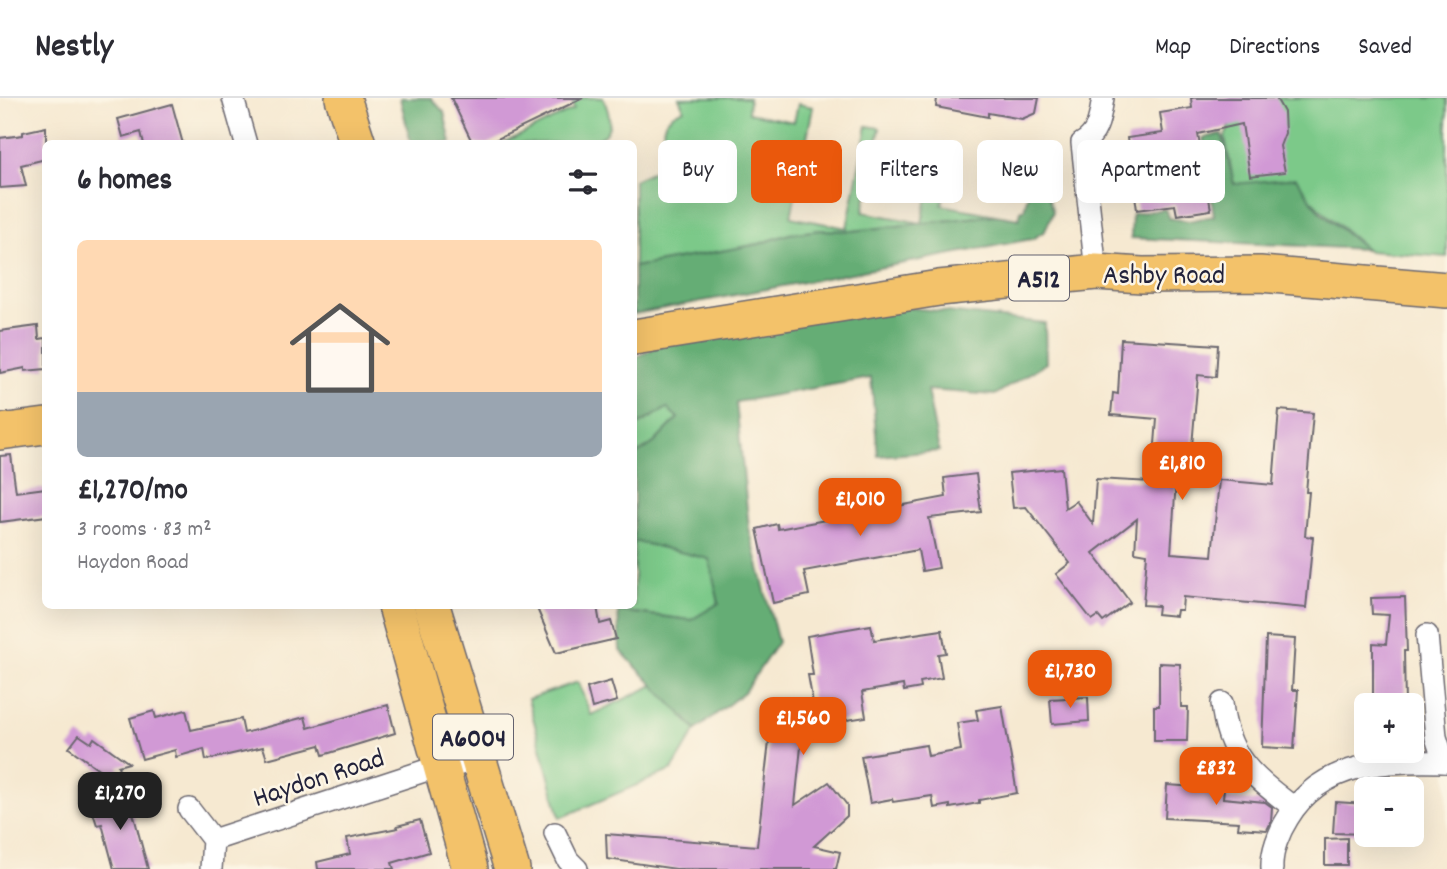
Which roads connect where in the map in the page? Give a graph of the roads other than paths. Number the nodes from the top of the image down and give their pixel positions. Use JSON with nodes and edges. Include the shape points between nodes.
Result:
{"nodes":[{"id":1,"x":233,"y":98,"type":"edge"},
{"id":2,"x":343,"y":98,"type":"edge"},
{"id":3,"x":1103,"y":98,"type":"edge"},
{"id":4,"x":245,"y":140,"type":"edge"},
{"id":5,"x":357,"y":140,"type":"edge"},
{"id":6,"x":1096,"y":272,"type":"junction"},
{"id":7,"x":1447,"y":289,"type":"edge"},
{"id":8,"x":637,"y":337,"type":"edge"},
{"id":9,"x":42,"y":427,"type":"edge"},
{"id":10,"x":0,"y":432,"type":"edge"},
{"id":11,"x":397,"y":609,"type":"edge"},
{"id":12,"x":433,"y":609,"type":"edge"},
{"id":13,"x":1435,"y":648,"type":"edge"},
{"id":14,"x":1222,"y":703,"type":"dead end"},
{"id":15,"x":479,"y":758,"type":"junction"},
{"id":16,"x":1446,"y":762,"type":"edge"},
{"id":17,"x":442,"y":770,"type":"junction"},
{"id":18,"x":1294,"y":808,"type":"junction"},
{"id":19,"x":189,"y":809,"type":"dead end"},
{"id":20,"x":555,"y":833,"type":"dead end"},
{"id":21,"x":213,"y":840,"type":"junction"},
{"id":22,"x":211,"y":869,"type":"edge"},
{"id":23,"x":470,"y":869,"type":"edge"},
{"id":24,"x":512,"y":869,"type":"edge"},
{"id":25,"x":577,"y":869,"type":"edge"},
{"id":26,"x":1272,"y":869,"type":"edge"}],
"edges":[{"from":1,"to":4,"type":"street"},
{"from":2,"to":5,"type":"main road"},
{"from":3,"to":6,"type":"street","via":[[1098,125],[1082,143]]},
{"from":6,"to":7,"type":"main road","name":"Ashby Road","number":"A512","via":[[1260,274]]},
{"from":6,"to":8,"type":"main road","name":"Ashby Road","number":"A512","via":[[939,288]]},
{"from":9,"to":10,"type":"main road"},
{"from":11,"to":17,"type":"main road","number":"A6004"},
{"from":12,"to":15,"type":"main road","number":"A6004"},
{"from":13,"to":16,"type":"street","via":[[1436,737]]},
{"from":14,"to":18,"type":"street","via":[[1214,727],[1249,770]]},
{"from":15,"to":17,"type":"street","name":"Haydon Road"},
{"from":15,"to":24,"type":"main road","number":"A6004"},
{"from":16,"to":18,"type":"street","via":[[1361,766],[1320,782]]},
{"from":17,"to":21,"type":"street","name":"Haydon Road","via":[[424,771]]},
{"from":17,"to":23,"type":"main road","number":"A6004"},
{"from":18,"to":26,"type":"street","via":[[1281,830]]},
{"from":19,"to":21,"type":"street"},
{"from":20,"to":25,"type":"street"},
{"from":21,"to":22,"type":"street"}]}
